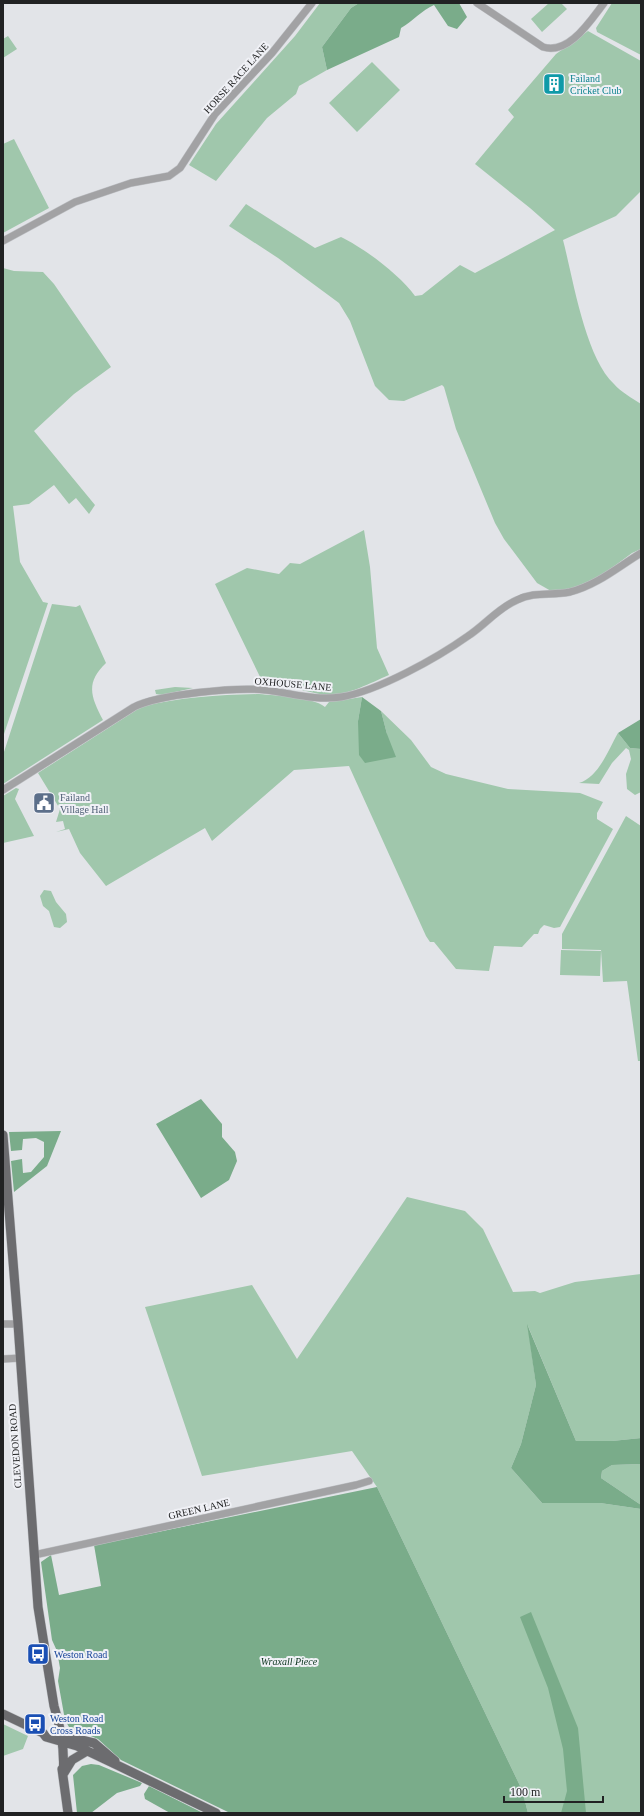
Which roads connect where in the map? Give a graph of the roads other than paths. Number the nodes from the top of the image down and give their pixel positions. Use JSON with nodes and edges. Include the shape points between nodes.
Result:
{"nodes":[{"id":1,"x":312,"y":3,"type":"edge"},
{"id":2,"x":477,"y":3,"type":"edge"},
{"id":3,"x":604,"y":3,"type":"edge"},
{"id":4,"x":3,"y":241,"type":"edge"},
{"id":5,"x":641,"y":552,"type":"edge"},
{"id":6,"x":3,"y":790,"type":"edge"},
{"id":7,"x":3,"y":1135,"type":"edge"},
{"id":8,"x":3,"y":1324,"type":"edge"},
{"id":9,"x":18,"y":1324,"type":"junction"},
{"id":10,"x":21,"y":1358,"type":"junction"},
{"id":11,"x":3,"y":1359,"type":"edge"},
{"id":12,"x":369,"y":1481,"type":"dead end"},
{"id":13,"x":34,"y":1555,"type":"junction"},
{"id":14,"x":3,"y":1714,"type":"edge"},
{"id":15,"x":58,"y":1737,"type":"junction"},
{"id":16,"x":87,"y":1751,"type":"junction"},
{"id":17,"x":119,"y":1766,"type":"junction"},
{"id":18,"x":63,"y":1775,"type":"junction"},
{"id":19,"x":68,"y":1813,"type":"edge"},
{"id":20,"x":216,"y":1813,"type":"edge"}],
"edges":[{"from":1,"to":4,"type":"street","name":"HORSE RACE LANE","via":[[272,53],[215,114],[180,168],[169,176],[131,183],[75,202]]},
{"from":2,"to":3,"type":"street","via":[[543,47],[552,49],[559,48],[577,36]]},
{"from":5,"to":6,"type":"street","name":"OXHOUSE LANE","via":[[610,574],[579,589],[564,593],[534,594],[516,600],[444,652],[362,692],[325,698],[245,690],[192,694],[144,702]]},
{"from":7,"to":9,"type":"main road","name":"CLEVEDON ROAD"},
{"from":8,"to":9,"type":"street"},
{"from":9,"to":10,"type":"main road","name":"CLEVEDON ROAD"},
{"from":10,"to":11,"type":"street"},
{"from":10,"to":13,"type":"main road","name":"CLEVEDON ROAD"},
{"from":12,"to":13,"type":"street","name":"GREEN LANE"},
{"from":13,"to":15,"type":"main road","name":"CLEVEDON ROAD","via":[[39,1614],[54,1706],[53,1719]]},
{"from":14,"to":15,"type":"main road","via":[[42,1733]]},
{"from":15,"to":16,"type":"main road"},
{"from":15,"to":17,"type":"main road","via":[[94,1743]]},
{"from":15,"to":18,"type":"main road","name":"CLEVEDON ROAD","via":[[64,1760]]},
{"from":16,"to":17,"type":"main road"},
{"from":16,"to":18,"type":"main road","via":[[72,1760]]},
{"from":17,"to":20,"type":"main road"},
{"from":18,"to":19,"type":"main road","name":"CLEVEDON ROAD"}]}
